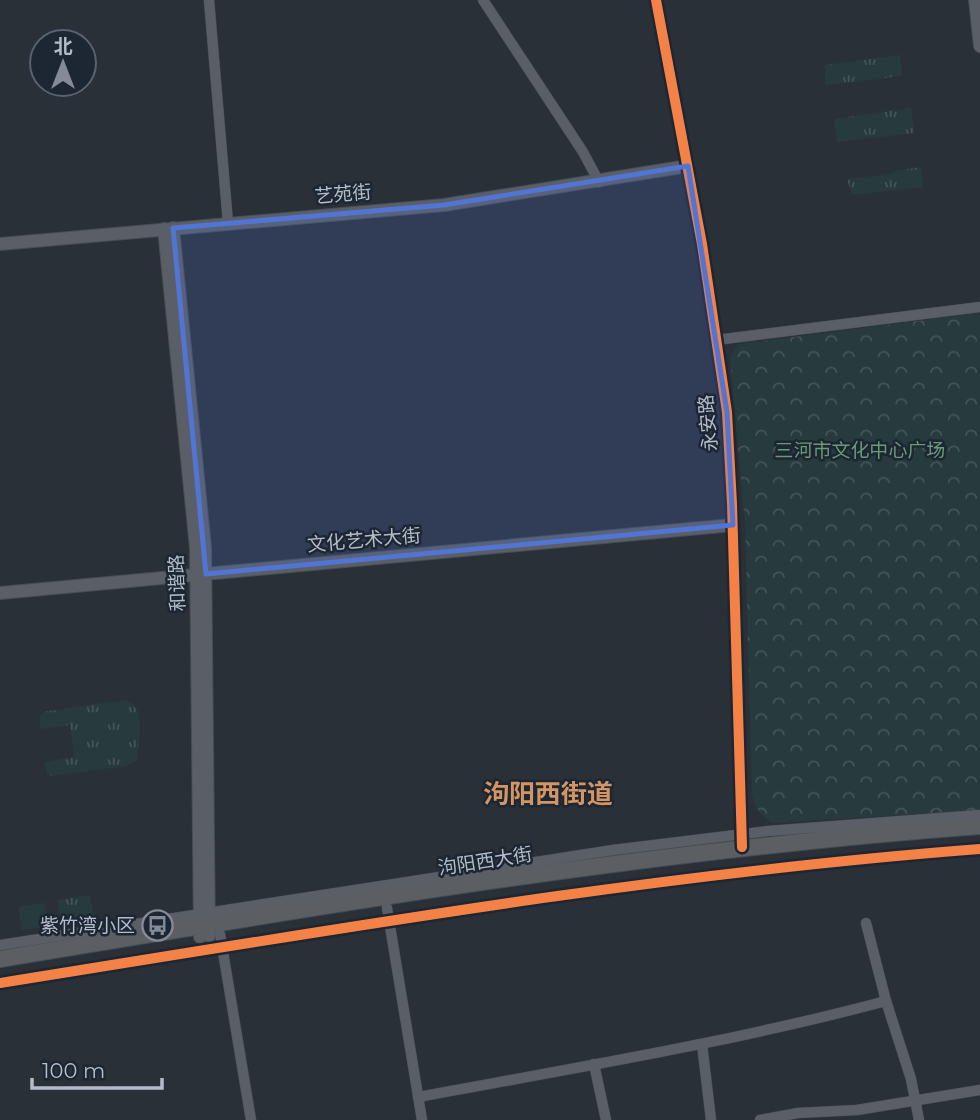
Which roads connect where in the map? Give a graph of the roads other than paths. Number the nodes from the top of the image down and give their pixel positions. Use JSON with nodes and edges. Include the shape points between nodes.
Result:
{"nodes":[{"id":1,"x":209,"y":0,"type":"edge"},
{"id":2,"x":483,"y":0,"type":"edge"},
{"id":3,"x":656,"y":0,"type":"edge"},
{"id":4,"x":975,"y":0,"type":"edge"},
{"id":5,"x":980,"y":46,"type":"edge"},
{"id":6,"x":688,"y":166,"type":"junction"},
{"id":7,"x":599,"y":181,"type":"junction"},
{"id":8,"x":228,"y":223,"type":"junction"},
{"id":9,"x":168,"y":229,"type":"junction"},
{"id":10,"x":0,"y":244,"type":"edge"},
{"id":11,"x":980,"y":307,"type":"edge"},
{"id":12,"x":716,"y":340,"type":"junction"},
{"id":13,"x":733,"y":526,"type":"junction"},
{"id":14,"x":201,"y":575,"type":"junction"},
{"id":15,"x":0,"y":593,"type":"edge"},
{"id":16,"x":980,"y":815,"type":"edge"},
{"id":17,"x":980,"y":826,"type":"edge"},
{"id":18,"x":980,"y":836,"type":"edge"},
{"id":19,"x":741,"y":841,"type":"junction"},
{"id":20,"x":980,"y":849,"type":"edge"},
{"id":21,"x":388,"y":914,"type":"junction"},
{"id":22,"x":866,"y":923,"type":"dead end"},
{"id":23,"x":209,"y":929,"type":"junction"},
{"id":24,"x":0,"y":945,"type":"edge"},
{"id":25,"x":0,"y":959,"type":"edge"},
{"id":26,"x":0,"y":970,"type":"edge"},
{"id":27,"x":0,"y":983,"type":"edge"},
{"id":28,"x":886,"y":1001,"type":"junction"},
{"id":29,"x":702,"y":1044,"type":"junction"},
{"id":30,"x":594,"y":1064,"type":"junction"},
{"id":31,"x":980,"y":1090,"type":"edge"},
{"id":32,"x":418,"y":1097,"type":"junction"},
{"id":33,"x":915,"y":1100,"type":"junction"},
{"id":34,"x":251,"y":1120,"type":"edge"},
{"id":35,"x":422,"y":1120,"type":"edge"},
{"id":36,"x":606,"y":1120,"type":"edge"},
{"id":37,"x":711,"y":1120,"type":"edge"},
{"id":38,"x":760,"y":1120,"type":"edge"},
{"id":39,"x":919,"y":1120,"type":"edge"}],
"edges":[{"from":1,"to":8,"type":"street"},
{"from":2,"to":7,"type":"street"},
{"from":3,"to":6,"type":"street","name":"永安路"},
{"from":4,"to":5,"type":"street"},
{"from":6,"to":7,"type":"street","name":"艺苑街"},
{"from":6,"to":12,"type":"street","name":"永安路"},
{"from":7,"to":8,"type":"street","name":"艺苑街","via":[[444,205]]},
{"from":8,"to":9,"type":"street","name":"艺苑街"},
{"from":9,"to":10,"type":"street","name":"艺苑街"},
{"from":9,"to":14,"type":"street","name":"和谐路"},
{"from":11,"to":12,"type":"street"},
{"from":12,"to":13,"type":"street","name":"永安路","via":[[727,412]]},
{"from":13,"to":14,"type":"street","name":"文化艺术大街"},
{"from":13,"to":19,"type":"street","name":"永安路"},
{"from":14,"to":15,"type":"street","name":"文化艺术大街"},
{"from":14,"to":23,"type":"street","name":"和谐路"},
{"from":16,"to":19,"type":"street"},
{"from":17,"to":19,"type":"highway","name":"泃阳西大街"},
{"from":18,"to":21,"type":"highway","name":"泃阳西大街","via":[[667,867]]},
{"from":19,"to":23,"type":"highway","name":"泃阳西大街"},
{"from":20,"to":21,"type":"street","via":[[875,857]]},
{"from":21,"to":23,"type":"highway","name":"泃阳西大街"},
{"from":21,"to":32,"type":"street"},
{"from":22,"to":28,"type":"street"},
{"from":23,"to":24,"type":"street"},
{"from":23,"to":25,"type":"highway","name":"泃阳西大街"},
{"from":23,"to":26,"type":"highway","name":"泃阳西大街"},
{"from":23,"to":27,"type":"street"},
{"from":23,"to":34,"type":"street"},
{"from":28,"to":29,"type":"street"},
{"from":28,"to":33,"type":"street"},
{"from":29,"to":30,"type":"street"},
{"from":29,"to":37,"type":"street"},
{"from":30,"to":32,"type":"street"},
{"from":30,"to":36,"type":"street"},
{"from":31,"to":33,"type":"street"},
{"from":32,"to":35,"type":"street"},
{"from":33,"to":38,"type":"street"},
{"from":33,"to":39,"type":"street"}]}
